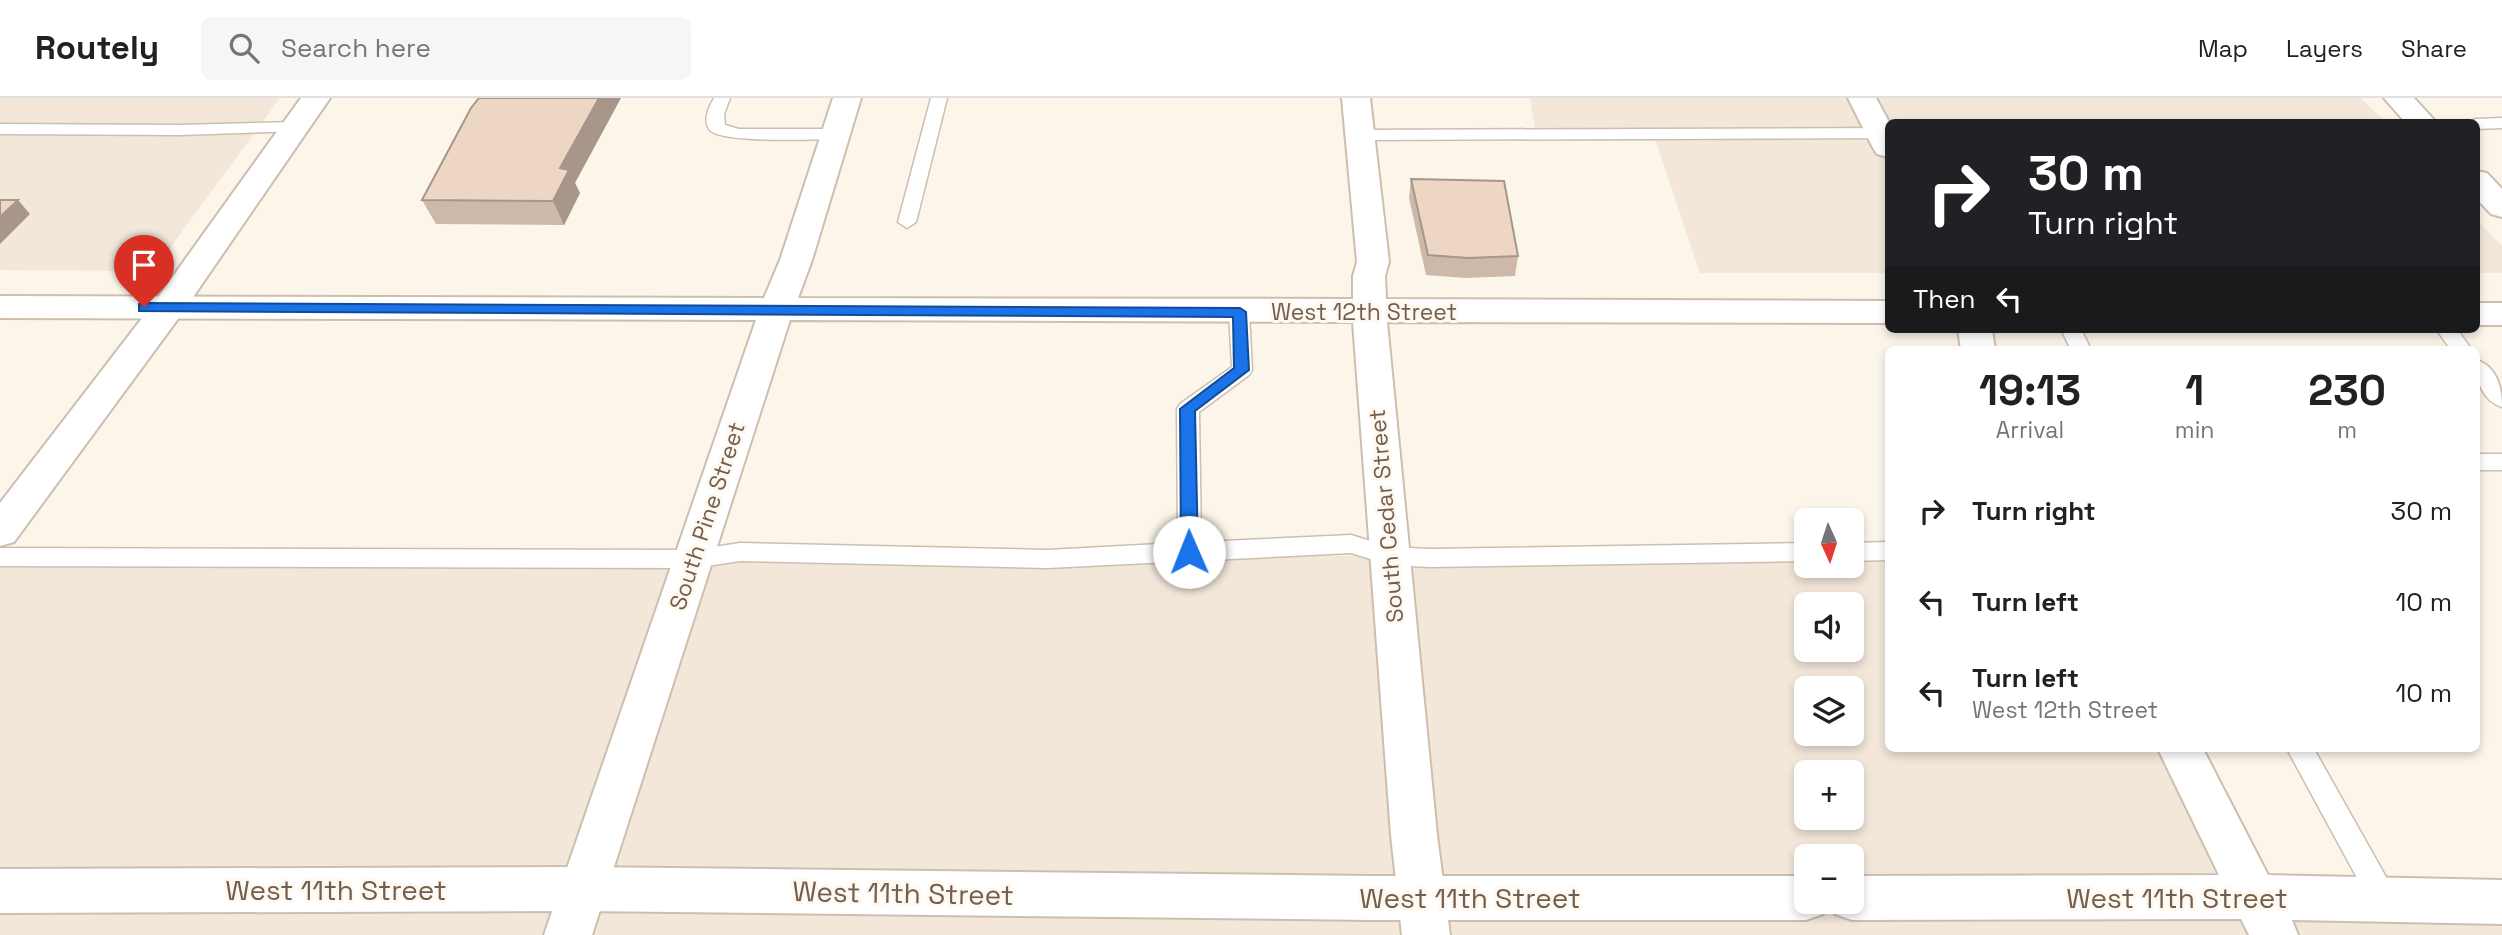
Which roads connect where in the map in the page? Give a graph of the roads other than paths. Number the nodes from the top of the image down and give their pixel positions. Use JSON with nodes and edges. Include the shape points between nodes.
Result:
{"nodes":[{"id":1,"x":316,"y":98,"type":"edge"},
{"id":2,"x":722,"y":98,"type":"edge"},
{"id":3,"x":847,"y":98,"type":"edge"},
{"id":4,"x":939,"y":98,"type":"edge"},
{"id":5,"x":1862,"y":98,"type":"edge"},
{"id":6,"x":2398,"y":98,"type":"edge"},
{"id":7,"x":1358,"y":117,"type":"edge"},
{"id":8,"x":2418,"y":119,"type":"edge"},
{"id":9,"x":2502,"y":123,"type":"edge"},
{"id":10,"x":2480,"y":124,"type":"edge"},
{"id":11,"x":295,"y":127,"type":"junction"},
{"id":12,"x":0,"y":129,"type":"edge"},
{"id":13,"x":836,"y":134,"type":"junction"},
{"id":14,"x":1885,"y":136,"type":"edge"},
{"id":15,"x":1885,"y":138,"type":"edge"},
{"id":16,"x":2480,"y":184,"type":"edge"},
{"id":17,"x":2502,"y":206,"type":"edge"},
{"id":18,"x":907,"y":222,"type":"dead end"},
{"id":19,"x":0,"y":307,"type":"edge"},
{"id":20,"x":168,"y":308,"type":"junction"},
{"id":21,"x":776,"y":310,"type":"junction"},
{"id":22,"x":1240,"y":312,"type":"junction"},
{"id":23,"x":1885,"y":312,"type":"edge"},
{"id":24,"x":1371,"y":313,"type":"junction"},
{"id":25,"x":2480,"y":314,"type":"edge"},
{"id":26,"x":2502,"y":314,"type":"edge"},
{"id":27,"x":2480,"y":372,"type":"edge"},
{"id":28,"x":2502,"y":399,"type":"edge"},
{"id":29,"x":2480,"y":462,"type":"edge"},
{"id":30,"x":2502,"y":462,"type":"edge"},
{"id":31,"x":0,"y":531,"type":"edge"},
{"id":32,"x":1885,"y":551,"type":"edge"},
{"id":33,"x":1189,"y":552,"type":"junction"},
{"id":34,"x":1794,"y":552,"type":"edge"},
{"id":35,"x":1864,"y":552,"type":"edge"},
{"id":36,"x":1390,"y":556,"type":"junction"},
{"id":37,"x":0,"y":557,"type":"edge"},
{"id":38,"x":694,"y":559,"type":"junction"},
{"id":39,"x":2182,"y":752,"type":"edge"},
{"id":40,"x":2302,"y":752,"type":"edge"},
{"id":41,"x":582,"y":889,"type":"junction"},
{"id":42,"x":0,"y":891,"type":"edge"},
{"id":43,"x":1794,"y":899,"type":"edge"},
{"id":44,"x":1864,"y":899,"type":"edge"},
{"id":45,"x":2385,"y":902,"type":"junction"},
{"id":46,"x":2502,"y":902,"type":"edge"},
{"id":47,"x":2265,"y":916,"type":"edge"},
{"id":48,"x":1424,"y":917,"type":"edge"},
{"id":49,"x":568,"y":935,"type":"edge"}],
"edges":[{"from":1,"to":11,"type":"main road"},
{"from":2,"to":13,"type":"lane","via":[[715,114],[717,128],[738,134]]},
{"from":3,"to":13,"type":"main road","name":"South Pine Street"},
{"from":4,"to":18,"type":"lane"},
{"from":5,"to":14,"type":"main road"},
{"from":6,"to":8,"type":"main road"},
{"from":7,"to":15,"type":"lane"},
{"from":7,"to":24,"type":"main road","name":"South Cedar Street","via":[[1373,262]]},
{"from":9,"to":10,"type":"lane"},
{"from":11,"to":12,"type":"lane"},
{"from":11,"to":20,"type":"main road"},
{"from":13,"to":21,"type":"main road","name":"South Pine Street"},
{"from":16,"to":17,"type":"main road"},
{"from":19,"to":20,"type":"main road","name":"West 12th Street"},
{"from":20,"to":21,"type":"main road","name":"West 12th Street"},
{"from":20,"to":31,"type":"main road"},
{"from":21,"to":22,"type":"main road","name":"West 12th Street"},
{"from":21,"to":38,"type":"main road","name":"South Pine Street"},
{"from":22,"to":24,"type":"main road","name":"West 12th Street"},
{"from":22,"to":33,"type":"lane","via":[[1242,370],[1188,409]]},
{"from":23,"to":24,"type":"main road","name":"West 12th Street"},
{"from":24,"to":36,"type":"main road","name":"South Cedar Street"},
{"from":25,"to":26,"type":"main road"},
{"from":27,"to":28,"type":"lane"},
{"from":29,"to":30,"type":"lane"},
{"from":32,"to":35,"type":"lane"},
{"from":33,"to":36,"type":"lane","via":[[1351,544]]},
{"from":33,"to":38,"type":"lane","via":[[1047,559],[740,552]]},
{"from":34,"to":36,"type":"lane"},
{"from":36,"to":48,"type":"main road","name":"South Cedar Street"},
{"from":37,"to":38,"type":"lane"},
{"from":38,"to":41,"type":"main road","name":"South Pine Street"},
{"from":39,"to":47,"type":"main road"},
{"from":40,"to":45,"type":"lane"},
{"from":41,"to":42,"type":"main road","name":"West 11th Street"},
{"from":41,"to":48,"type":"main road","name":"West 11th Street"},
{"from":41,"to":49,"type":"main road","name":"South Pine Street"},
{"from":43,"to":48,"type":"main road","name":"West 11th Street"},
{"from":44,"to":47,"type":"main road","name":"West 11th Street"},
{"from":45,"to":46,"type":"main road","name":"West 11th Street"},
{"from":45,"to":47,"type":"main road","name":"West 11th Street"}]}
